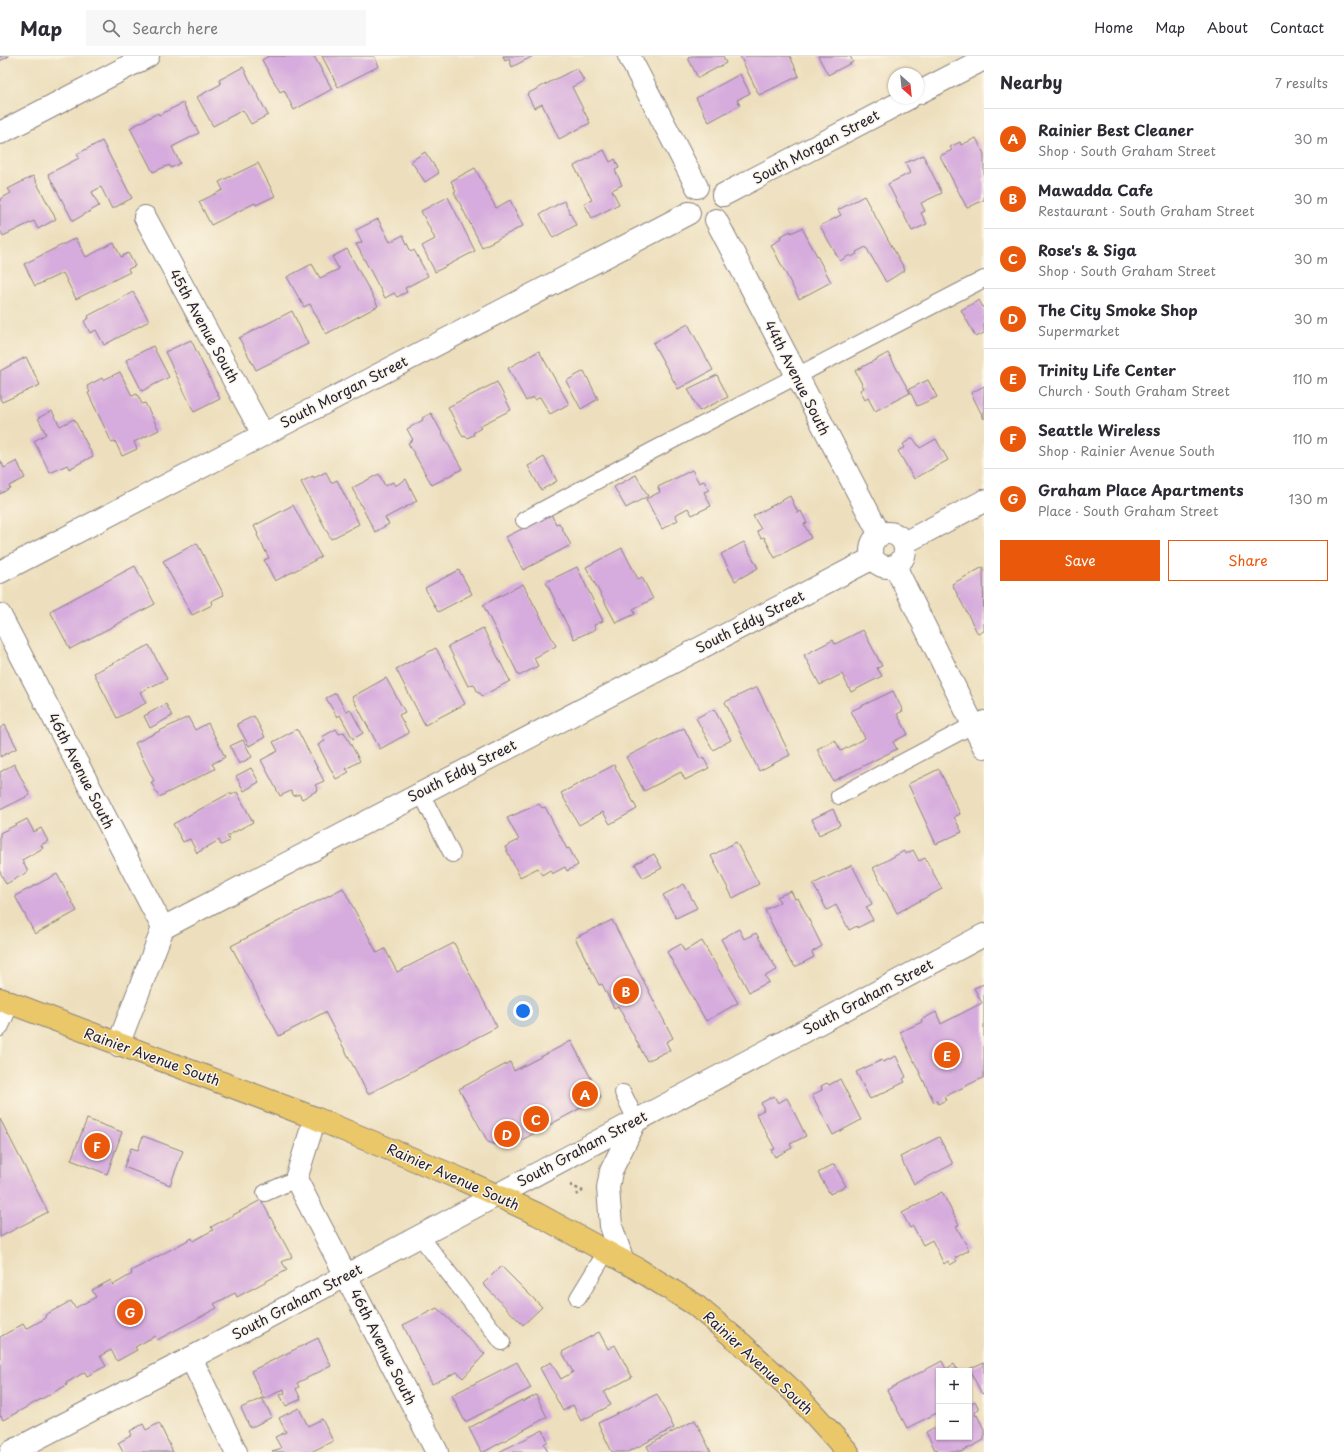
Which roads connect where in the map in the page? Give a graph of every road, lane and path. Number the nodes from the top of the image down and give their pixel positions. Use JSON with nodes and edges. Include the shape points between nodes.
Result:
{"nodes":[{"id":1,"x":148,"y":56,"type":"edge"},
{"id":2,"x":629,"y":56,"type":"edge"},
{"id":3,"x":984,"y":58,"type":"edge"},
{"id":4,"x":924,"y":90,"type":"edge"},
{"id":5,"x":897,"y":104,"type":"edge"},
{"id":6,"x":0,"y":133,"type":"edge"},
{"id":7,"x":697,"y":187,"type":"junction"},
{"id":8,"x":723,"y":195,"type":"junction"},
{"id":9,"x":690,"y":213,"type":"junction"},
{"id":10,"x":145,"y":217,"type":"dead end"},
{"id":11,"x":716,"y":220,"type":"junction"},
{"id":12,"x":984,"y":279,"type":"edge"},
{"id":13,"x":796,"y":376,"type":"junction"},
{"id":14,"x":263,"y":434,"type":"junction"},
{"id":15,"x":984,"y":501,"type":"edge"},
{"id":16,"x":524,"y":520,"type":"dead end"},
{"id":17,"x":880,"y":535,"type":"junction"},
{"id":18,"x":904,"y":543,"type":"junction"},
{"id":19,"x":873,"y":558,"type":"junction"},
{"id":20,"x":894,"y":566,"type":"junction"},
{"id":21,"x":0,"y":572,"type":"edge"},
{"id":22,"x":0,"y":615,"type":"edge"},
{"id":23,"x":979,"y":722,"type":"edge"},
{"id":24,"x":984,"y":747,"type":"edge"},
{"id":25,"x":421,"y":793,"type":"junction"},
{"id":26,"x":839,"y":796,"type":"dead end"},
{"id":27,"x":452,"y":854,"type":"dead end"},
{"id":28,"x":163,"y":928,"type":"junction"},
{"id":29,"x":984,"y":935,"type":"edge"},
{"id":30,"x":5,"y":1001,"type":"edge"},
{"id":31,"x":0,"y":1028,"type":"edge"},
{"id":32,"x":118,"y":1045,"type":"junction"},
{"id":33,"x":623,"y":1093,"type":"dead end"},
{"id":34,"x":315,"y":1118,"type":"junction"},
{"id":35,"x":636,"y":1120,"type":"junction"},
{"id":36,"x":296,"y":1179,"type":"junction"},
{"id":37,"x":570,"y":1185,"type":"dead end"},
{"id":38,"x":265,"y":1193,"type":"dead end"},
{"id":39,"x":497,"y":1195,"type":"junction"},
{"id":40,"x":576,"y":1195,"type":"dead end"},
{"id":41,"x":420,"y":1236,"type":"junction"},
{"id":42,"x":615,"y":1256,"type":"junction"},
{"id":43,"x":346,"y":1275,"type":"junction"},
{"id":44,"x":578,"y":1298,"type":"dead end"},
{"id":45,"x":502,"y":1342,"type":"dead end"},
{"id":46,"x":191,"y":1358,"type":"junction"},
{"id":47,"x":10,"y":1452,"type":"edge"},
{"id":48,"x":236,"y":1452,"type":"edge"},
{"id":49,"x":437,"y":1452,"type":"edge"},
{"id":50,"x":848,"y":1452,"type":"edge"}],
"edges":[{"from":1,"to":6,"type":"street"},
{"from":2,"to":7,"type":"street"},
{"from":3,"to":4,"type":"street"},
{"from":5,"to":8,"type":"street","name":"South Morgan Street"},
{"from":7,"to":8,"type":"street","via":[[712,186]]},
{"from":7,"to":9,"type":"street","via":[[688,198]]},
{"from":8,"to":11,"type":"street","via":[[724,210]]},
{"from":9,"to":11,"type":"street","via":[[697,221],[703,223]]},
{"from":9,"to":14,"type":"street","name":"South Morgan Street"},
{"from":10,"to":14,"type":"street","name":"45th Avenue South"},
{"from":11,"to":13,"type":"street","name":"44th Avenue South"},
{"from":12,"to":13,"type":"lane"},
{"from":13,"to":16,"type":"lane"},
{"from":13,"to":17,"type":"street","name":"44th Avenue South"},
{"from":14,"to":21,"type":"street","name":"South Morgan Street"},
{"from":15,"to":18,"type":"street"},
{"from":17,"to":18,"type":"street","via":[[894,533]]},
{"from":17,"to":19,"type":"street","via":[[872,544]]},
{"from":18,"to":20,"type":"street","via":[[904,555]]},
{"from":19,"to":20,"type":"street","via":[[885,567]]},
{"from":19,"to":25,"type":"street","name":"South Eddy Street"},
{"from":20,"to":23,"type":"street"},
{"from":22,"to":28,"type":"street","name":"46th Avenue South"},
{"from":23,"to":24,"type":"street"},
{"from":23,"to":26,"type":"lane"},
{"from":25,"to":27,"type":"lane"},
{"from":25,"to":28,"type":"street","name":"South Eddy Street"},
{"from":28,"to":32,"type":"street"},
{"from":29,"to":35,"type":"street","name":"South Graham Street"},
{"from":30,"to":31,"type":"lane"},
{"from":30,"to":32,"type":"main road","name":"Rainier Avenue South"},
{"from":32,"to":34,"type":"main road","name":"Rainier Avenue South"},
{"from":33,"to":35,"type":"lane"},
{"from":34,"to":36,"type":"street"},
{"from":34,"to":39,"type":"main road","name":"Rainier Avenue South"},
{"from":35,"to":39,"type":"street","name":"South Graham Street"},
{"from":35,"to":42,"type":"street","via":[[612,1171],[608,1188]]},
{"from":36,"to":38,"type":"lane"},
{"from":36,"to":43,"type":"street","name":"46th Avenue South"},
{"from":37,"to":40,"type":"path","via":[[583,1191]]},
{"from":39,"to":41,"type":"street","name":"South Graham Street"},
{"from":39,"to":42,"type":"main road","name":"Rainier Avenue South"},
{"from":41,"to":43,"type":"street","name":"South Graham Street"},
{"from":41,"to":45,"type":"lane"},
{"from":42,"to":44,"type":"lane"},
{"from":42,"to":50,"type":"main road","name":"Rainier Avenue South","via":[[694,1304],[743,1345],[794,1392]]},
{"from":43,"to":46,"type":"street","name":"South Graham Street"},
{"from":43,"to":49,"type":"street","name":"46th Avenue South"},
{"from":46,"to":47,"type":"street","name":"South Graham Street"},
{"from":46,"to":48,"type":"street"}]}
